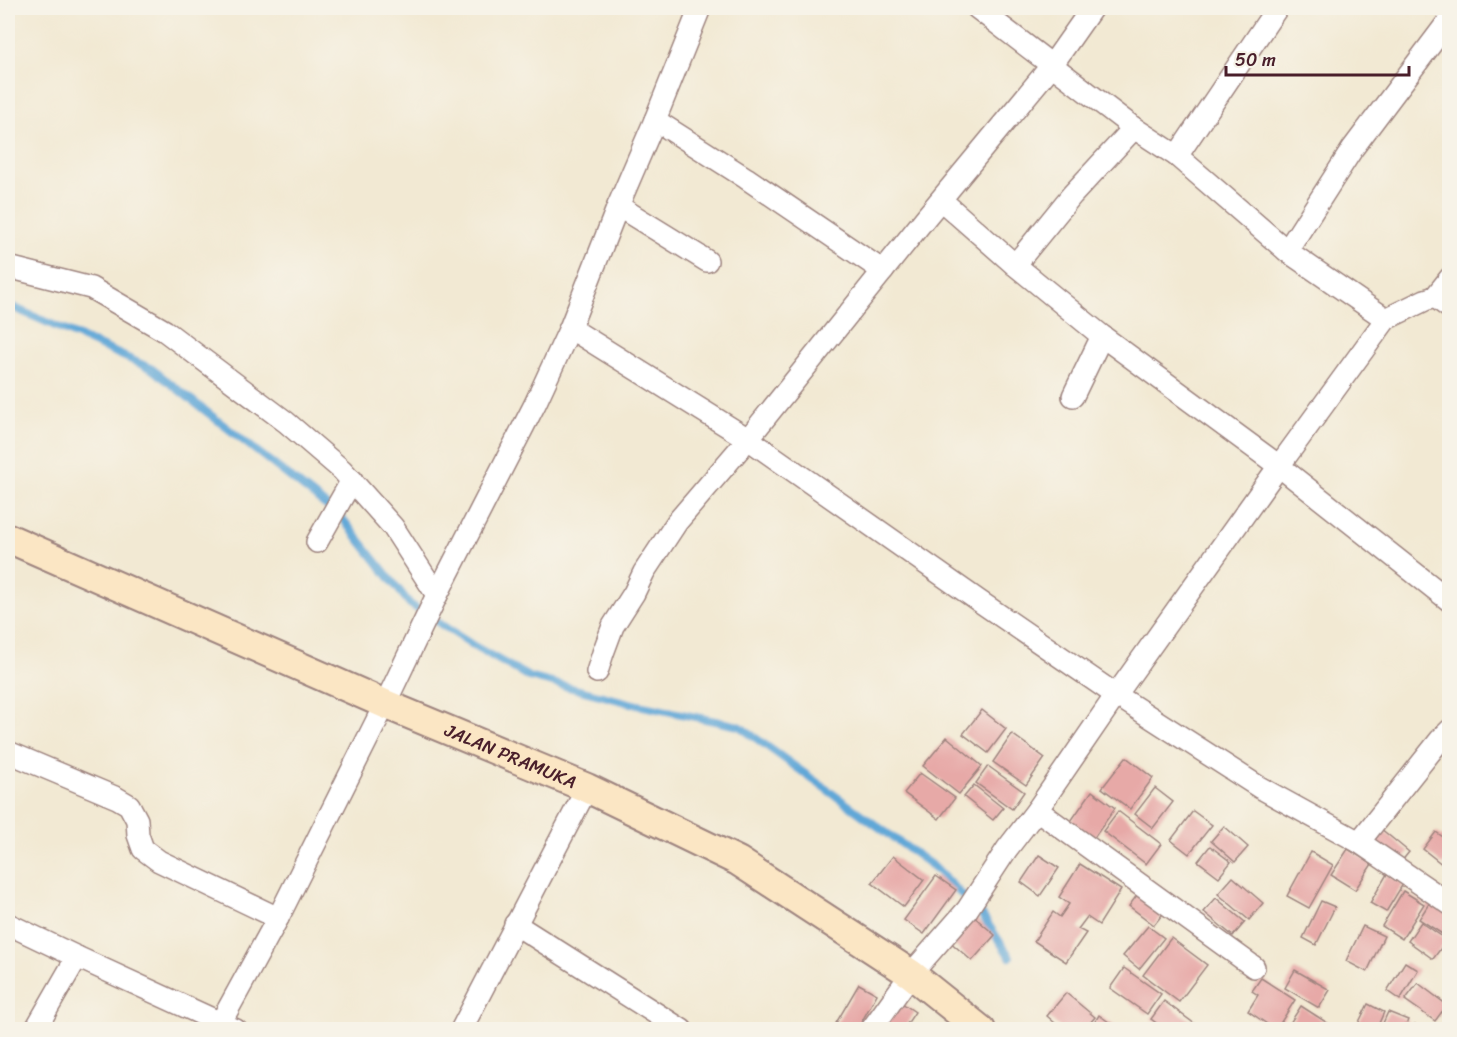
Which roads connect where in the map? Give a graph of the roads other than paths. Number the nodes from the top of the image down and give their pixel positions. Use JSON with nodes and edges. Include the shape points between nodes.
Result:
{"nodes":[{"id":1,"x":700,"y":8,"type":"edge"},
{"id":2,"x":977,"y":8,"type":"edge"},
{"id":3,"x":1092,"y":8,"type":"edge"},
{"id":4,"x":1277,"y":8,"type":"edge"},
{"id":5,"x":1449,"y":19,"type":"edge"},
{"id":6,"x":1053,"y":65,"type":"junction"},
{"id":7,"x":656,"y":120,"type":"junction"},
{"id":8,"x":1134,"y":128,"type":"junction"},
{"id":9,"x":1177,"y":156,"type":"junction"},
{"id":10,"x":941,"y":200,"type":"junction"},
{"id":11,"x":618,"y":206,"type":"junction"},
{"id":12,"x":1287,"y":251,"type":"junction"},
{"id":13,"x":707,"y":261,"type":"dead end"},
{"id":14,"x":1015,"y":264,"type":"junction"},
{"id":15,"x":8,"y":267,"type":"edge"},
{"id":16,"x":883,"y":271,"type":"junction"},
{"id":17,"x":1449,"y":278,"type":"edge"},
{"id":18,"x":1442,"y":303,"type":"edge"},
{"id":19,"x":1386,"y":319,"type":"junction"},
{"id":20,"x":570,"y":328,"type":"junction"},
{"id":21,"x":1102,"y":336,"type":"junction"},
{"id":22,"x":1073,"y":396,"type":"dead end"},
{"id":23,"x":747,"y":439,"type":"junction"},
{"id":24,"x":1279,"y":466,"type":"junction"},
{"id":25,"x":352,"y":480,"type":"junction"},
{"id":26,"x":8,"y":538,"type":"edge"},
{"id":27,"x":317,"y":542,"type":"dead end"},
{"id":28,"x":1449,"y":601,"type":"edge"},
{"id":29,"x":431,"y":608,"type":"junction"},
{"id":30,"x":597,"y":672,"type":"dead end"},
{"id":31,"x":1116,"y":695,"type":"junction"},
{"id":32,"x":385,"y":704,"type":"junction"},
{"id":33,"x":1449,"y":730,"type":"edge"},
{"id":34,"x":8,"y":752,"type":"edge"},
{"id":35,"x":587,"y":788,"type":"junction"},
{"id":36,"x":1037,"y":810,"type":"junction"},
{"id":37,"x":1359,"y":842,"type":"junction"},
{"id":38,"x":1449,"y":904,"type":"edge"},
{"id":39,"x":278,"y":918,"type":"junction"},
{"id":40,"x":8,"y":924,"type":"edge"},
{"id":41,"x":516,"y":924,"type":"junction"},
{"id":42,"x":77,"y":957,"type":"junction"},
{"id":43,"x":1254,"y":967,"type":"dead end"},
{"id":44,"x":911,"y":974,"type":"junction"},
{"id":45,"x":229,"y":1026,"type":"edge"},
{"id":46,"x":35,"y":1029,"type":"edge"},
{"id":47,"x":461,"y":1029,"type":"edge"},
{"id":48,"x":682,"y":1029,"type":"edge"},
{"id":49,"x":871,"y":1029,"type":"edge"},
{"id":50,"x":981,"y":1029,"type":"edge"}],
"edges":[{"from":1,"to":7,"type":"street"},
{"from":2,"to":6,"type":"street"},
{"from":3,"to":6,"type":"street"},
{"from":4,"to":9,"type":"street"},
{"from":5,"to":12,"type":"street","via":[[1353,148]]},
{"from":6,"to":8,"type":"street"},
{"from":6,"to":10,"type":"street"},
{"from":7,"to":11,"type":"street"},
{"from":7,"to":16,"type":"street"},
{"from":8,"to":9,"type":"street"},
{"from":8,"to":14,"type":"street"},
{"from":9,"to":12,"type":"street"},
{"from":10,"to":14,"type":"street"},
{"from":10,"to":16,"type":"street"},
{"from":11,"to":13,"type":"street"},
{"from":11,"to":20,"type":"street"},
{"from":12,"to":19,"type":"street"},
{"from":14,"to":21,"type":"street"},
{"from":15,"to":25,"type":"street","via":[[91,288],[165,331],[286,422]]},
{"from":16,"to":23,"type":"street"},
{"from":17,"to":18,"type":"street"},
{"from":18,"to":19,"type":"street","via":[[1425,300]]},
{"from":19,"to":24,"type":"street"},
{"from":20,"to":23,"type":"street"},
{"from":20,"to":29,"type":"street"},
{"from":21,"to":22,"type":"street"},
{"from":21,"to":24,"type":"street"},
{"from":23,"to":30,"type":"street","via":[[662,544],[613,626]]},
{"from":23,"to":31,"type":"street"},
{"from":24,"to":28,"type":"street"},
{"from":24,"to":31,"type":"street"},
{"from":25,"to":27,"type":"street"},
{"from":25,"to":29,"type":"street","via":[[393,527]]},
{"from":26,"to":32,"type":"main road","name":"JALAN PRAMUKA"},
{"from":29,"to":32,"type":"street"},
{"from":31,"to":36,"type":"street"},
{"from":31,"to":37,"type":"street","via":[[1259,787]]},
{"from":32,"to":35,"type":"main road","name":"JALAN PRAMUKA"},
{"from":32,"to":39,"type":"street"},
{"from":33,"to":37,"type":"street"},
{"from":34,"to":39,"type":"street","via":[[129,805],[143,849],[159,861]]},
{"from":35,"to":41,"type":"street"},
{"from":35,"to":44,"type":"main road","name":"JALAN PRAMUKA","via":[[738,861]]},
{"from":36,"to":43,"type":"street"},
{"from":36,"to":44,"type":"street","via":[[968,910]]},
{"from":37,"to":38,"type":"street"},
{"from":39,"to":45,"type":"street"},
{"from":40,"to":42,"type":"street"},
{"from":41,"to":47,"type":"street"},
{"from":41,"to":48,"type":"street"},
{"from":42,"to":45,"type":"street"},
{"from":42,"to":46,"type":"street"},
{"from":44,"to":49,"type":"street"},
{"from":44,"to":50,"type":"main road","name":"JALAN PRAMUKA"}]}
